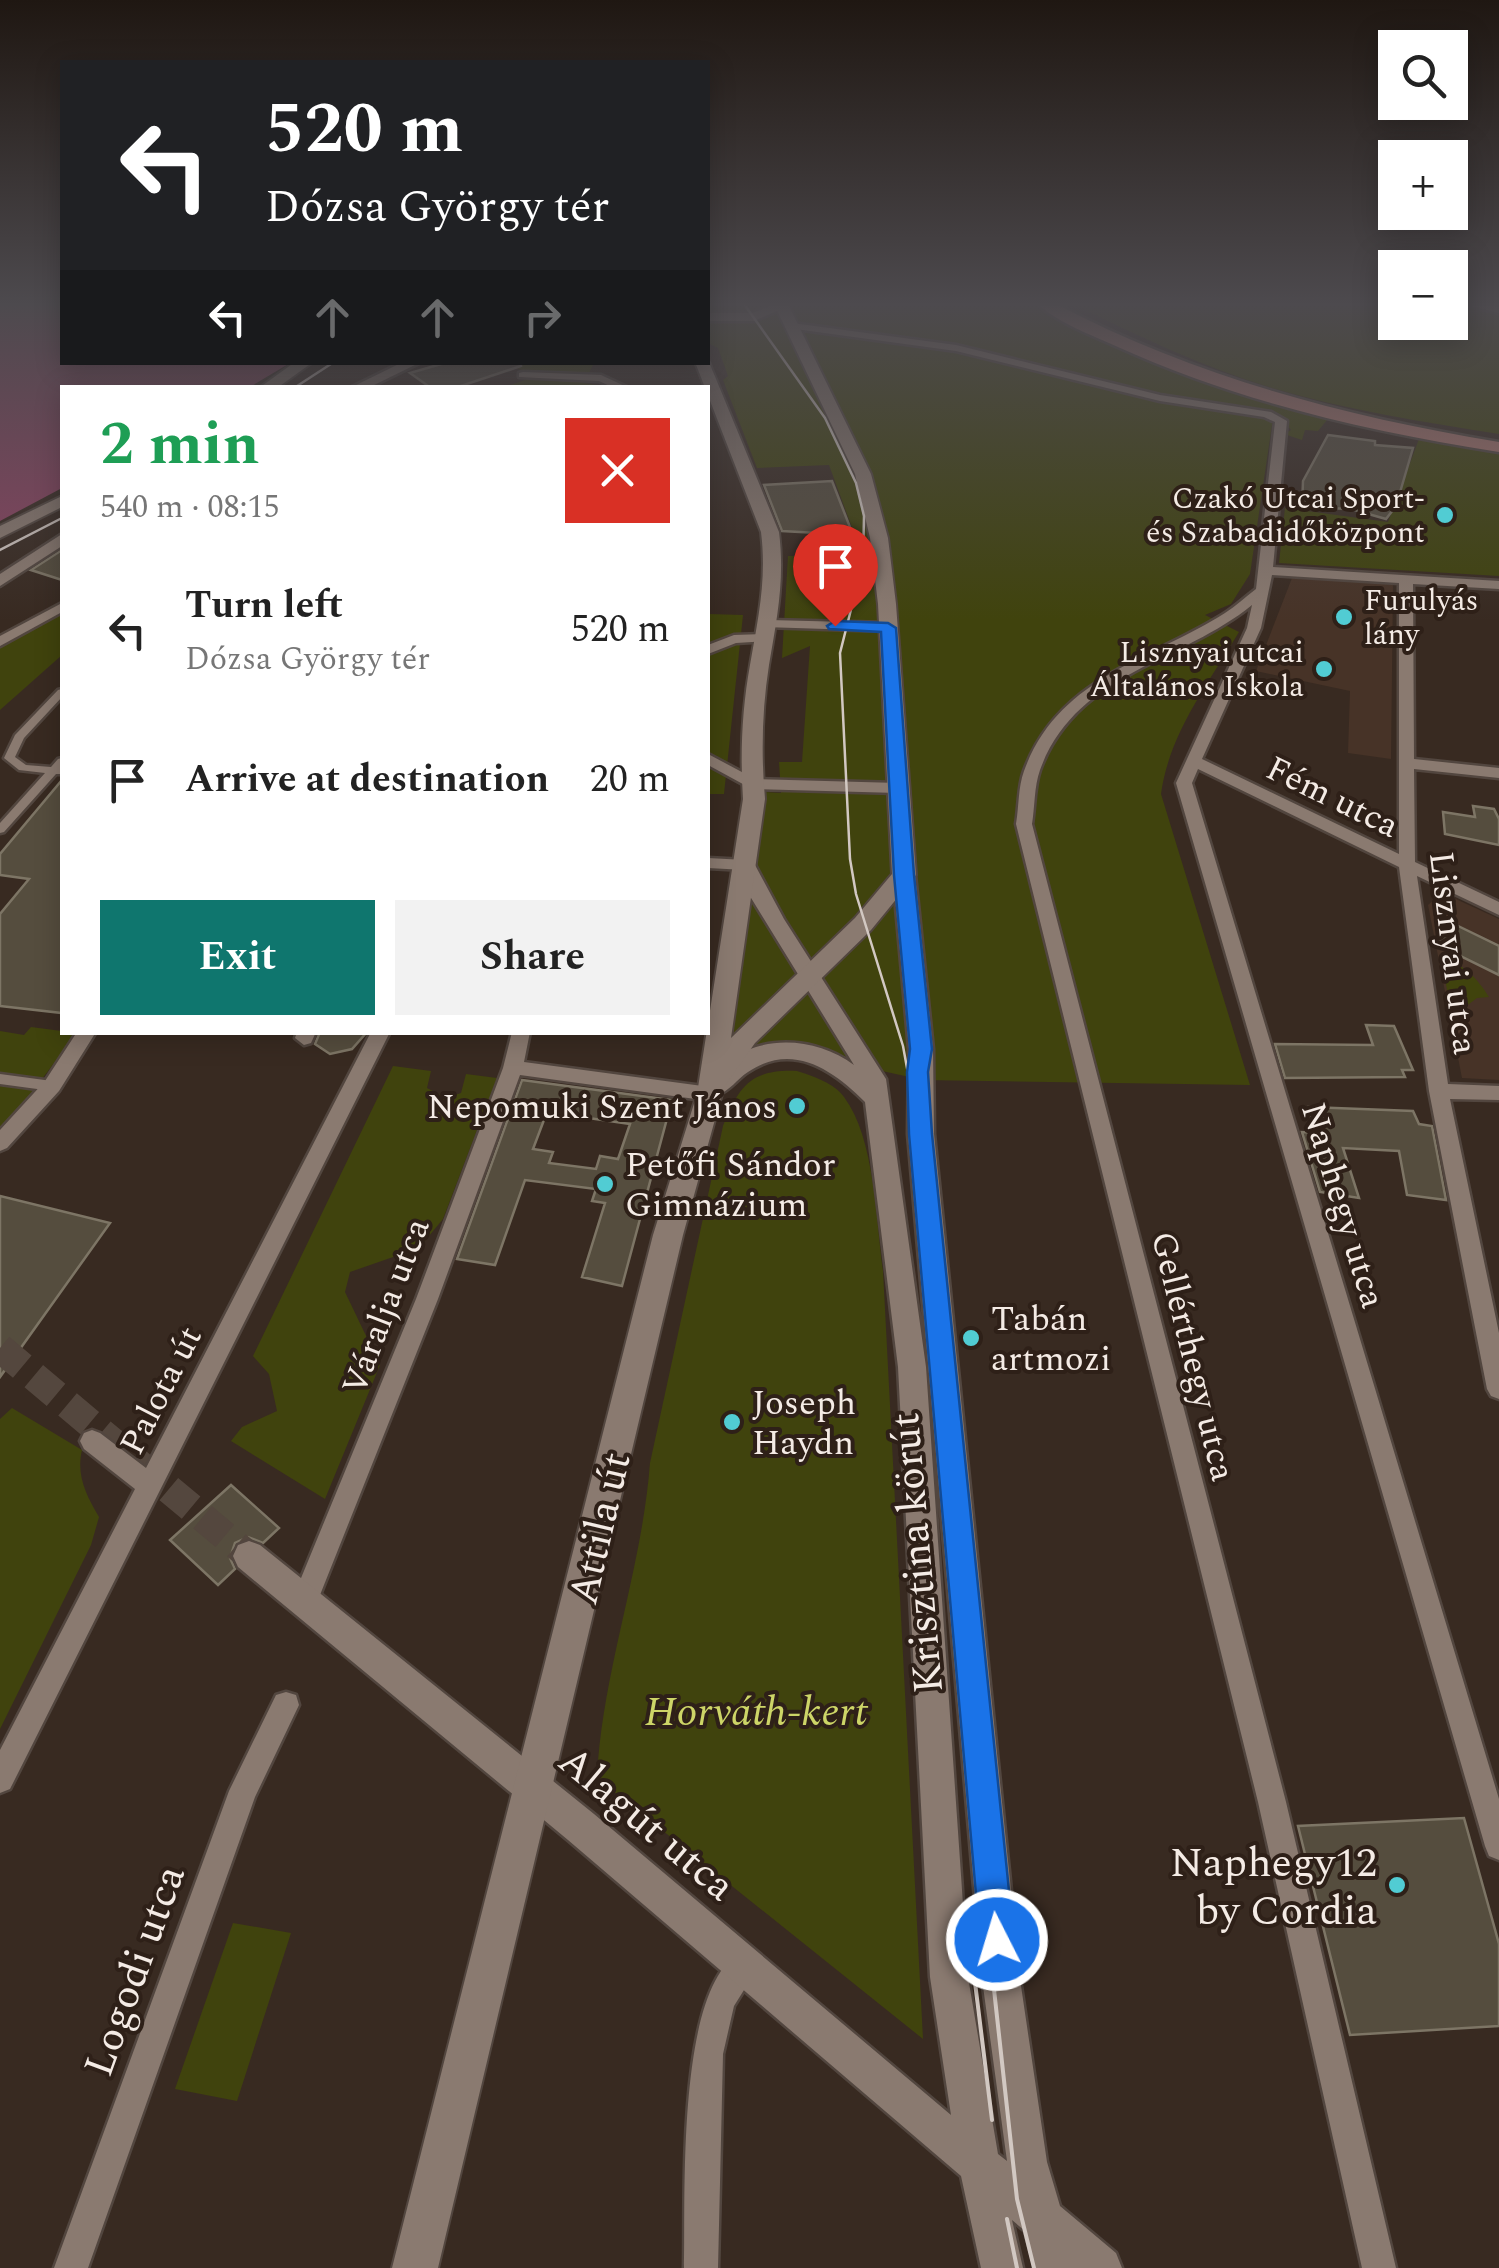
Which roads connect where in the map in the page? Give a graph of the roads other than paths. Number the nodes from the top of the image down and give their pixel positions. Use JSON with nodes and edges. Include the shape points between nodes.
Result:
{"nodes":[{"id":1,"x":721,"y":410,"type":"edge"},
{"id":2,"x":832,"y":410,"type":"edge"},
{"id":3,"x":1236,"y":410,"type":"edge"},
{"id":4,"x":1315,"y":410,"type":"edge"},
{"id":5,"x":1340,"y":410,"type":"edge"},
{"id":6,"x":1499,"y":440,"type":"edge"},
{"id":7,"x":1499,"y":447,"type":"edge"},
{"id":8,"x":60,"y":502,"type":"edge"},
{"id":9,"x":0,"y":532,"type":"edge"},
{"id":10,"x":60,"y":540,"type":"edge"},
{"id":11,"x":1266,"y":571,"type":"junction"},
{"id":12,"x":1406,"y":578,"type":"junction"},
{"id":13,"x":0,"y":581,"type":"edge"},
{"id":14,"x":1499,"y":585,"type":"edge"},
{"id":15,"x":1260,"y":592,"type":"junction"},
{"id":16,"x":60,"y":608,"type":"edge"},
{"id":17,"x":888,"y":628,"type":"junction"},
{"id":18,"x":767,"y":631,"type":"junction"},
{"id":19,"x":0,"y":642,"type":"edge"},
{"id":20,"x":710,"y":649,"type":"edge"},
{"id":21,"x":60,"y":694,"type":"edge"},
{"id":22,"x":710,"y":760,"type":"edge"},
{"id":23,"x":1196,"y":762,"type":"junction"},
{"id":24,"x":1405,"y":763,"type":"junction"},
{"id":25,"x":60,"y":767,"type":"edge"},
{"id":26,"x":1499,"y":773,"type":"edge"},
{"id":27,"x":752,"y":784,"type":"junction"},
{"id":28,"x":898,"y":788,"type":"junction"},
{"id":29,"x":0,"y":830,"type":"edge"},
{"id":30,"x":710,"y":863,"type":"edge"},
{"id":31,"x":1407,"y":864,"type":"junction"},
{"id":32,"x":746,"y":865,"type":"junction"},
{"id":33,"x":904,"y":875,"type":"junction"},
{"id":34,"x":1499,"y":909,"type":"edge"},
{"id":35,"x":812,"y":974,"type":"junction"},
{"id":36,"x":86,"y":1035,"type":"edge"},
{"id":37,"x":379,"y":1035,"type":"edge"},
{"id":38,"x":520,"y":1035,"type":"edge"},
{"id":39,"x":526,"y":1069,"type":"dead end"},
{"id":40,"x":0,"y":1078,"type":"edge"},
{"id":41,"x":52,"y":1086,"type":"junction"},
{"id":42,"x":1439,"y":1091,"type":"junction"},
{"id":43,"x":1499,"y":1093,"type":"edge"},
{"id":44,"x":710,"y":1094,"type":"junction"},
{"id":45,"x":876,"y":1098,"type":"junction"},
{"id":46,"x":0,"y":1143,"type":"edge"},
{"id":47,"x":1499,"y":1389,"type":"edge"},
{"id":48,"x":92,"y":1441,"type":"dead end"},
{"id":49,"x":150,"y":1486,"type":"junction"},
{"id":50,"x":249,"y":1556,"type":"tunnel mouth"},
{"id":51,"x":305,"y":1600,"type":"junction"},
{"id":52,"x":286,"y":1705,"type":"dead end"},
{"id":53,"x":0,"y":1780,"type":"edge"},
{"id":54,"x":535,"y":1788,"type":"junction"},
{"id":55,"x":1499,"y":1846,"type":"edge"},
{"id":56,"x":744,"y":1966,"type":"junction"},
{"id":57,"x":980,"y":2168,"type":"junction"},
{"id":58,"x":1041,"y":2220,"type":"junction"},
{"id":59,"x":71,"y":2268,"type":"edge"},
{"id":60,"x":415,"y":2268,"type":"edge"},
{"id":61,"x":701,"y":2268,"type":"edge"},
{"id":62,"x":1002,"y":2268,"type":"edge"},
{"id":63,"x":1056,"y":2268,"type":"edge"},
{"id":64,"x":1100,"y":2268,"type":"edge"},
{"id":65,"x":1379,"y":2268,"type":"edge"}],
"edges":[{"from":1,"to":18,"type":"main road","via":[[770,532]]},
{"from":2,"to":17,"type":"main road","name":"Krisztina körút","via":[[863,474],[879,538]]},
{"from":3,"to":11,"type":"street","via":[[1281,421]]},
{"from":4,"to":7,"type":"main road"},
{"from":5,"to":6,"type":"main road"},
{"from":8,"to":9,"type":"main road"},
{"from":10,"to":13,"type":"street"},
{"from":11,"to":12,"type":"street"},
{"from":11,"to":15,"type":"street"},
{"from":12,"to":14,"type":"street"},
{"from":12,"to":24,"type":"street","name":"Lisznyai utca"},
{"from":15,"to":23,"type":"street","name":"Naphegy utca","via":[[1254,628]]},
{"from":15,"to":65,"type":"street","name":"Gellérthegy utca","via":[[1224,619],[1103,684],[1046,742],[1032,770],[1024,824],[1272,1802]]},
{"from":16,"to":19,"type":"street"},
{"from":17,"to":18,"type":"street"},
{"from":17,"to":28,"type":"main road","name":"Krisztina körút"},
{"from":18,"to":20,"type":"street"},
{"from":18,"to":27,"type":"main road","name":"Attila út"},
{"from":21,"to":25,"type":"street","via":[[8,758],[23,768]]},
{"from":22,"to":27,"type":"street"},
{"from":23,"to":31,"type":"street","name":"Fém utca"},
{"from":23,"to":55,"type":"street","name":"Naphegy utca","via":[[1184,783]]},
{"from":24,"to":26,"type":"street"},
{"from":24,"to":31,"type":"street","name":"Lisznyai utca"},
{"from":25,"to":29,"type":"street"},
{"from":27,"to":28,"type":"street"},
{"from":27,"to":32,"type":"main road","name":"Attila út"},
{"from":28,"to":33,"type":"main road","name":"Krisztina körút"},
{"from":30,"to":32,"type":"street"},
{"from":31,"to":34,"type":"street","name":"Fém utca"},
{"from":31,"to":42,"type":"street","name":"Lisznyai utca"},
{"from":32,"to":35,"type":"street","name":"Krisztina körút"},
{"from":32,"to":44,"type":"main road","name":"Attila út"},
{"from":33,"to":35,"type":"main road"},
{"from":33,"to":58,"type":"street","name":"Krisztina körút","via":[[921,1049],[921,1134],[1001,1979]]},
{"from":35,"to":44,"type":"main road","via":[[746,1038]]},
{"from":35,"to":45,"type":"street","name":"Krisztina körút","via":[[857,1045]]},
{"from":36,"to":41,"type":"street"},
{"from":37,"to":49,"type":"street","name":"Palota út"},
{"from":38,"to":51,"type":"street","name":"Váralja utca","via":[[427,1298]]},
{"from":39,"to":44,"type":"street"},
{"from":40,"to":41,"type":"street"},
{"from":41,"to":46,"type":"street"},
{"from":42,"to":43,"type":"street"},
{"from":42,"to":47,"type":"street","name":"Lisznyai utca"},
{"from":44,"to":45,"type":"street","via":[[744,1062],[800,1050],[844,1065]]},
{"from":44,"to":54,"type":"main road","name":"Attila út","via":[[668,1235]]},
{"from":45,"to":57,"type":"street","name":"Krisztina körút","via":[[912,1367],[948,1977]]},
{"from":48,"to":49,"type":"street"},
{"from":49,"to":53,"type":"street","name":"Palota út"},
{"from":50,"to":51,"type":"street","name":"Alagút utca"},
{"from":51,"to":54,"type":"street","name":"Alagút utca"},
{"from":52,"to":59,"type":"street","name":"Logodi utca","via":[[243,1791]]},
{"from":54,"to":56,"type":"street","name":"Alagút utca"},
{"from":54,"to":60,"type":"main road","name":"Attila út"},
{"from":56,"to":57,"type":"street","name":"Alagút utca"},
{"from":56,"to":61,"type":"street","via":[[720,2000],[707,2054]]},
{"from":57,"to":58,"type":"street","name":"Alagút utca"},
{"from":57,"to":62,"type":"street","name":"Krisztina körút"},
{"from":58,"to":63,"type":"street","name":"Krisztina körút"},
{"from":58,"to":64,"type":"street","name":"Alagút utca"}]}
